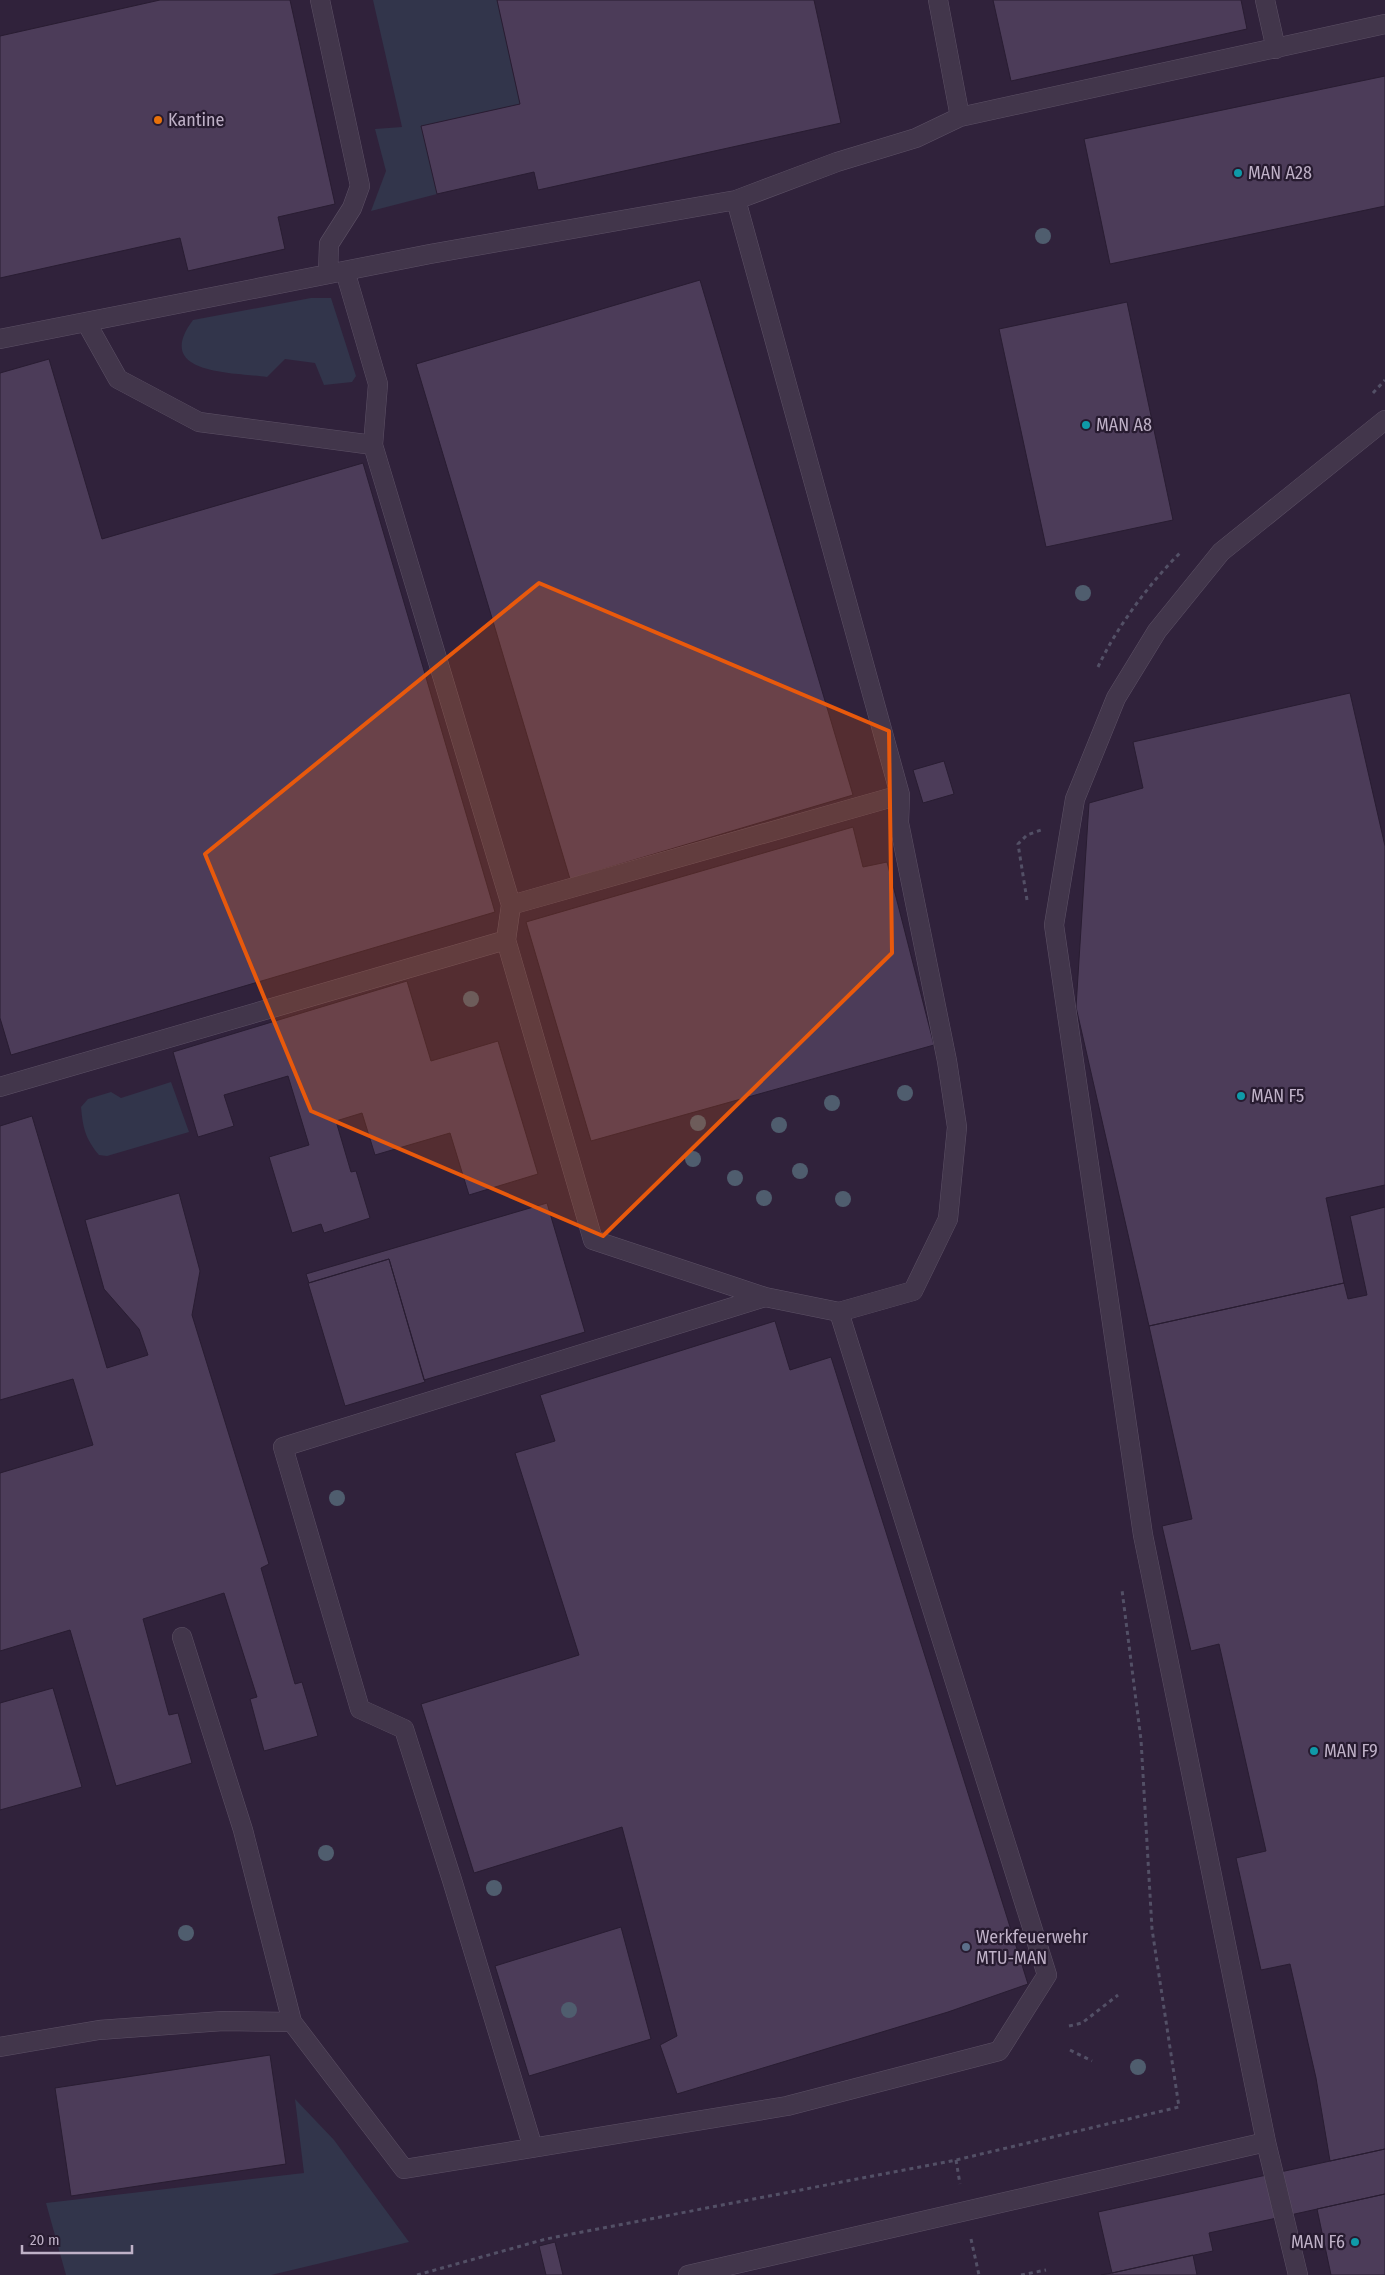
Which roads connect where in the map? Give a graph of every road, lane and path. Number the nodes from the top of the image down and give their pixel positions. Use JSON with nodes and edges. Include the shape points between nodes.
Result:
{"nodes":[{"id":1,"x":320,"y":0,"type":"edge"},
{"id":2,"x":938,"y":0,"type":"edge"},
{"id":3,"x":1265,"y":0,"type":"edge"},
{"id":4,"x":1385,"y":24,"type":"edge"},
{"id":5,"x":1276,"y":49,"type":"junction"},
{"id":6,"x":960,"y":117,"type":"junction"},
{"id":7,"x":736,"y":200,"type":"junction"},
{"id":8,"x":337,"y":273,"type":"junction"},
{"id":9,"x":86,"y":322,"type":"junction"},
{"id":10,"x":0,"y":339,"type":"edge"},
{"id":11,"x":1385,"y":380,"type":"edge"},
{"id":12,"x":1365,"y":399,"type":"dead end"},
{"id":13,"x":1385,"y":420,"type":"edge"},
{"id":14,"x":373,"y":445,"type":"junction"},
{"id":15,"x":1187,"y":546,"type":"dead end"},
{"id":16,"x":1095,"y":674,"type":"dead end"},
{"id":17,"x":900,"y":795,"type":"junction"},
{"id":18,"x":1045,"y":824,"type":"dead end"},
{"id":19,"x":511,"y":905,"type":"junction"},
{"id":20,"x":1029,"y":909,"type":"dead end"},
{"id":21,"x":506,"y":940,"type":"junction"},
{"id":22,"x":0,"y":1087,"type":"edge"},
{"id":23,"x":765,"y":1297,"type":"junction"},
{"id":24,"x":838,"y":1312,"type":"junction"},
{"id":25,"x":1122,"y":1587,"type":"dead end"},
{"id":26,"x":182,"y":1637,"type":"dead end"},
{"id":27,"x":1118,"y":1995,"type":"dead end"},
{"id":28,"x":292,"y":2022,"type":"junction"},
{"id":29,"x":1069,"y":2026,"type":"dead end"},
{"id":30,"x":0,"y":2047,"type":"edge"},
{"id":31,"x":1070,"y":2050,"type":"dead end"},
{"id":32,"x":1092,"y":2061,"type":"dead end"},
{"id":33,"x":1266,"y":2142,"type":"junction"},
{"id":34,"x":532,"y":2148,"type":"junction"},
{"id":35,"x":1046,"y":2270,"type":"dead end"},
{"id":36,"x":417,"y":2275,"type":"edge"},
{"id":37,"x":688,"y":2275,"type":"edge"},
{"id":38,"x":1021,"y":2275,"type":"edge"},
{"id":39,"x":1298,"y":2275,"type":"edge"}],
"edges":[{"from":1,"to":8,"type":"lane","via":[[360,186],[352,208],[329,244]]},
{"from":2,"to":6,"type":"lane"},
{"from":3,"to":5,"type":"lane"},
{"from":4,"to":5,"type":"lane"},
{"from":5,"to":6,"type":"lane"},
{"from":6,"to":7,"type":"lane","via":[[916,138],[837,162]]},
{"from":7,"to":8,"type":"lane"},
{"from":7,"to":17,"type":"lane"},
{"from":8,"to":9,"type":"lane"},
{"from":8,"to":14,"type":"lane","via":[[378,384]]},
{"from":9,"to":10,"type":"lane"},
{"from":9,"to":14,"type":"lane","via":[[118,379],[199,422]]},
{"from":11,"to":12,"type":"path"},
{"from":13,"to":33,"type":"lane","via":[[1221,552],[1157,632],[1116,698],[1074,799],[1054,925],[1143,1535]]},
{"from":14,"to":19,"type":"lane"},
{"from":15,"to":16,"type":"path","via":[[1160,572],[1106,648]]},
{"from":17,"to":19,"type":"lane"},
{"from":17,"to":24,"type":"lane","via":[[899,823],[947,1061],[957,1127],[948,1219],[913,1291]]},
{"from":18,"to":20,"type":"path","via":[[1018,844]]},
{"from":19,"to":21,"type":"lane"},
{"from":21,"to":22,"type":"lane"},
{"from":21,"to":23,"type":"lane","via":[[593,1240]]},
{"from":23,"to":24,"type":"lane"},
{"from":23,"to":34,"type":"lane","via":[[284,1447],[360,1709],[404,1729]]},
{"from":24,"to":34,"type":"lane","via":[[1047,1975],[999,2051],[787,2106]]},
{"from":25,"to":36,"type":"path","via":[[1141,1740],[1152,1929],[1179,2107],[956,2160],[546,2240]]},
{"from":26,"to":28,"type":"lane","via":[[244,1830]]},
{"from":27,"to":29,"type":"path","via":[[1082,2023]]},
{"from":28,"to":30,"type":"lane","via":[[223,2021],[99,2030]]},
{"from":28,"to":34,"type":"lane","via":[[404,2170]]},
{"from":31,"to":32,"type":"path"},
{"from":33,"to":37,"type":"lane"},
{"from":33,"to":39,"type":"lane"},
{"from":35,"to":38,"type":"path"}]}
